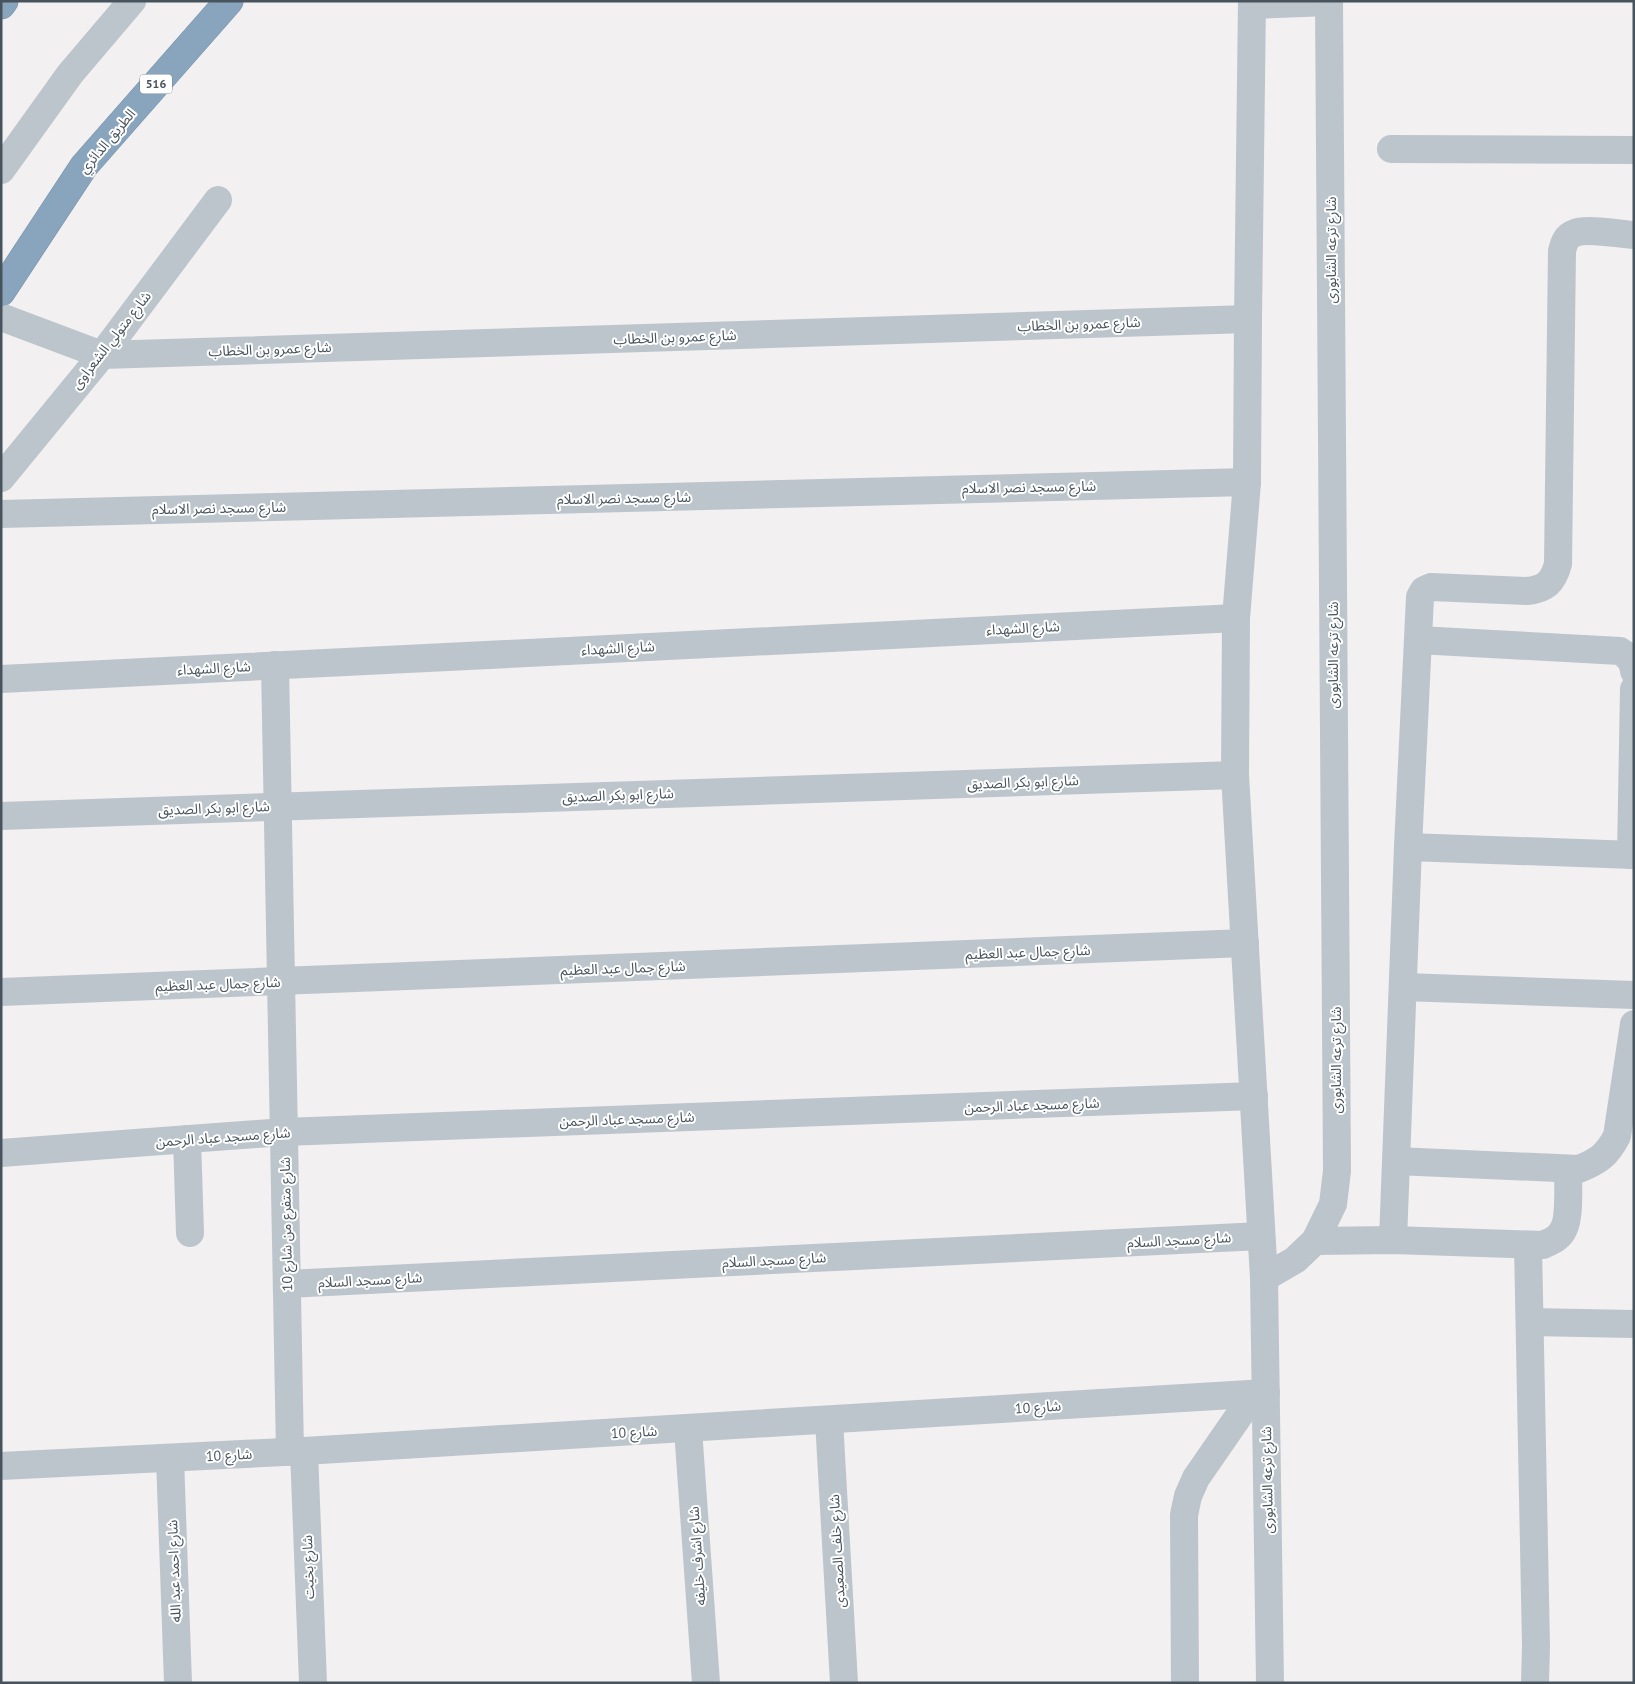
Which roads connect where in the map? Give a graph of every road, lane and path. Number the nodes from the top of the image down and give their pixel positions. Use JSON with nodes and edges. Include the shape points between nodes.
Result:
{"nodes":[{"id":1,"x":4,"y":1,"type":"edge"},
{"id":2,"x":132,"y":1,"type":"edge"},
{"id":3,"x":229,"y":1,"type":"edge"},
{"id":4,"x":1329,"y":2,"type":"edge"},
{"id":5,"x":1252,"y":3,"type":"edge"},
{"id":6,"x":1,"y":5,"type":"edge"},
{"id":7,"x":1391,"y":149,"type":"dead end"},
{"id":8,"x":1634,"y":150,"type":"edge"},
{"id":9,"x":1,"y":170,"type":"edge"},
{"id":10,"x":218,"y":200,"type":"dead end"},
{"id":11,"x":1634,"y":235,"type":"edge"},
{"id":12,"x":1,"y":292,"type":"edge"},
{"id":13,"x":1,"y":317,"type":"edge"},
{"id":14,"x":1248,"y":319,"type":"junction"},
{"id":15,"x":102,"y":355,"type":"junction"},
{"id":16,"x":1,"y":478,"type":"edge"},
{"id":17,"x":1247,"y":482,"type":"junction"},
{"id":18,"x":1,"y":514,"type":"edge"},
{"id":19,"x":1236,"y":618,"type":"junction"},
{"id":20,"x":1418,"y":640,"type":"junction"},
{"id":21,"x":275,"y":665,"type":"junction"},
{"id":22,"x":1634,"y":670,"type":"edge"},
{"id":23,"x":1,"y":679,"type":"edge"},
{"id":24,"x":1634,"y":689,"type":"edge"},
{"id":25,"x":1236,"y":775,"type":"junction"},
{"id":26,"x":278,"y":806,"type":"junction"},
{"id":27,"x":1,"y":816,"type":"edge"},
{"id":28,"x":1408,"y":847,"type":"junction"},
{"id":29,"x":1632,"y":855,"type":"edge"},
{"id":30,"x":1244,"y":943,"type":"junction"},
{"id":31,"x":281,"y":981,"type":"junction"},
{"id":32,"x":1403,"y":987,"type":"junction"},
{"id":33,"x":1,"y":992,"type":"edge"},
{"id":34,"x":1634,"y":995,"type":"edge"},
{"id":35,"x":1634,"y":1024,"type":"edge"},
{"id":36,"x":1254,"y":1096,"type":"junction"},
{"id":37,"x":284,"y":1132,"type":"junction"},
{"id":38,"x":187,"y":1139,"type":"junction"},
{"id":39,"x":1,"y":1153,"type":"edge"},
{"id":40,"x":1396,"y":1161,"type":"junction"},
{"id":41,"x":1568,"y":1169,"type":"junction"},
{"id":42,"x":190,"y":1233,"type":"dead end"},
{"id":43,"x":1261,"y":1236,"type":"junction"},
{"id":44,"x":1393,"y":1240,"type":"junction"},
{"id":45,"x":1315,"y":1241,"type":"junction"},
{"id":46,"x":1528,"y":1246,"type":"junction"},
{"id":47,"x":1264,"y":1278,"type":"junction"},
{"id":48,"x":287,"y":1284,"type":"junction"},
{"id":49,"x":1530,"y":1322,"type":"junction"},
{"id":50,"x":1634,"y":1324,"type":"edge"},
{"id":51,"x":1260,"y":1394,"type":"junction"},
{"id":52,"x":829,"y":1420,"type":"junction"},
{"id":53,"x":688,"y":1429,"type":"junction"},
{"id":54,"x":297,"y":1452,"type":"junction"},
{"id":55,"x":170,"y":1458,"type":"junction"},
{"id":56,"x":1,"y":1466,"type":"edge"},
{"id":57,"x":178,"y":1683,"type":"edge"},
{"id":58,"x":313,"y":1683,"type":"edge"},
{"id":59,"x":706,"y":1683,"type":"edge"},
{"id":60,"x":844,"y":1683,"type":"edge"},
{"id":61,"x":1185,"y":1683,"type":"edge"},
{"id":62,"x":1270,"y":1683,"type":"edge"},
{"id":63,"x":1535,"y":1683,"type":"edge"}],
"edges":[{"from":1,"to":6,"type":"highway"},
{"from":2,"to":9,"type":"street","via":[[70,74]]},
{"from":3,"to":12,"type":"highway","name":"الطريق الدائري","number":"516","via":[[84,166]]},
{"from":4,"to":5,"type":"street"},
{"from":4,"to":45,"type":"street","name":"شارع ترعه الشابورى","via":[[1337,1171],[1332,1204]]},
{"from":5,"to":14,"type":"street","name":"شارع ترعه الشابورى"},
{"from":7,"to":8,"type":"street"},
{"from":10,"to":15,"type":"street","name":"شارع متولي الشعراوى"},
{"from":11,"to":20,"type":"street","via":[[1576,232],[1568,236],[1562,251],[1558,564],[1555,575],[1548,584],[1527,591],[1427,588],[1420,596]]},
{"from":13,"to":15,"type":"street"},
{"from":14,"to":15,"type":"street","name":"شارع عمرو بن الخطاب"},
{"from":14,"to":17,"type":"street","name":"شارع ترعه الشابورى"},
{"from":15,"to":16,"type":"street","name":"شارع متولي الشعراوى"},
{"from":17,"to":18,"type":"street","name":"شارع مسجد نصر الاسلام"},
{"from":17,"to":19,"type":"street","name":"شارع ترعه الشابورى"},
{"from":19,"to":21,"type":"street","name":"شارع الشهداء"},
{"from":19,"to":25,"type":"street","name":"شارع ترعه الشابورى"},
{"from":20,"to":22,"type":"street","via":[[1620,651],[1628,656]]},
{"from":20,"to":28,"type":"street"},
{"from":21,"to":23,"type":"street","name":"شارع الشهداء"},
{"from":21,"to":26,"type":"street","name":"شارع متفرع من شارع 10"},
{"from":24,"to":29,"type":"street"},
{"from":25,"to":26,"type":"street","name":"شارع ابو بكر الصديق"},
{"from":25,"to":30,"type":"street","name":"شارع ترعه الشابورى"},
{"from":26,"to":27,"type":"street","name":"شارع ابو بكر الصديق"},
{"from":26,"to":31,"type":"street","name":"شارع متفرع من شارع 10"},
{"from":28,"to":29,"type":"street"},
{"from":28,"to":32,"type":"street"},
{"from":30,"to":31,"type":"street","name":"شارع جمال عبد العظيم"},
{"from":30,"to":36,"type":"street","name":"شارع ترعه الشابورى"},
{"from":31,"to":33,"type":"street","name":"شارع جمال عبد العظيم"},
{"from":31,"to":37,"type":"street","name":"شارع متفرع من شارع 10"},
{"from":32,"to":34,"type":"street"},
{"from":32,"to":40,"type":"street"},
{"from":35,"to":41,"type":"street","via":[[1617,1136],[1609,1151],[1595,1163]]},
{"from":36,"to":37,"type":"street","name":"شارع مسجد عباد الرحمن"},
{"from":36,"to":43,"type":"street","name":"شارع ترعه الشابورى"},
{"from":37,"to":38,"type":"street","name":"شارع مسجد عباد الرحمن"},
{"from":37,"to":48,"type":"street","name":"شارع متفرع من شارع 10"},
{"from":38,"to":39,"type":"street","name":"شارع مسجد عباد الرحمن"},
{"from":38,"to":42,"type":"street"},
{"from":40,"to":41,"type":"street"},
{"from":40,"to":44,"type":"street"},
{"from":41,"to":46,"type":"street","via":[[1565,1228],[1556,1240],[1543,1246]]},
{"from":43,"to":47,"type":"street","name":"شارع ترعه الشابورى"},
{"from":43,"to":48,"type":"street","name":"شارع مسجد السلام"},
{"from":44,"to":45,"type":"street"},
{"from":44,"to":46,"type":"street"},
{"from":45,"to":47,"type":"street","name":"شارع ترعه الشابورى","via":[[1296,1260]]},
{"from":46,"to":49,"type":"street"},
{"from":47,"to":51,"type":"street","name":"شارع ترعه الشابورى"},
{"from":48,"to":54,"type":"street","name":"شارع متفرع من شارع 10"},
{"from":49,"to":50,"type":"street"},
{"from":49,"to":63,"type":"street"},
{"from":51,"to":52,"type":"street","name":"شارع 10"},
{"from":51,"to":61,"type":"street","via":[[1196,1478],[1188,1496],[1184,1515]]},
{"from":51,"to":62,"type":"street","name":"شارع ترعه الشابورى"},
{"from":52,"to":53,"type":"street","name":"شارع 10"},
{"from":52,"to":60,"type":"street","name":"شارع خلف الصعيدى"},
{"from":53,"to":54,"type":"street","name":"شارع 10"},
{"from":53,"to":59,"type":"street","name":"شارع اشرف خليفه"},
{"from":54,"to":55,"type":"street","name":"شارع 10"},
{"from":54,"to":58,"type":"street","name":"شارع بخيت"},
{"from":55,"to":56,"type":"street","name":"شارع 10"},
{"from":55,"to":57,"type":"street","name":"شارع احمد عبد الله"}]}
